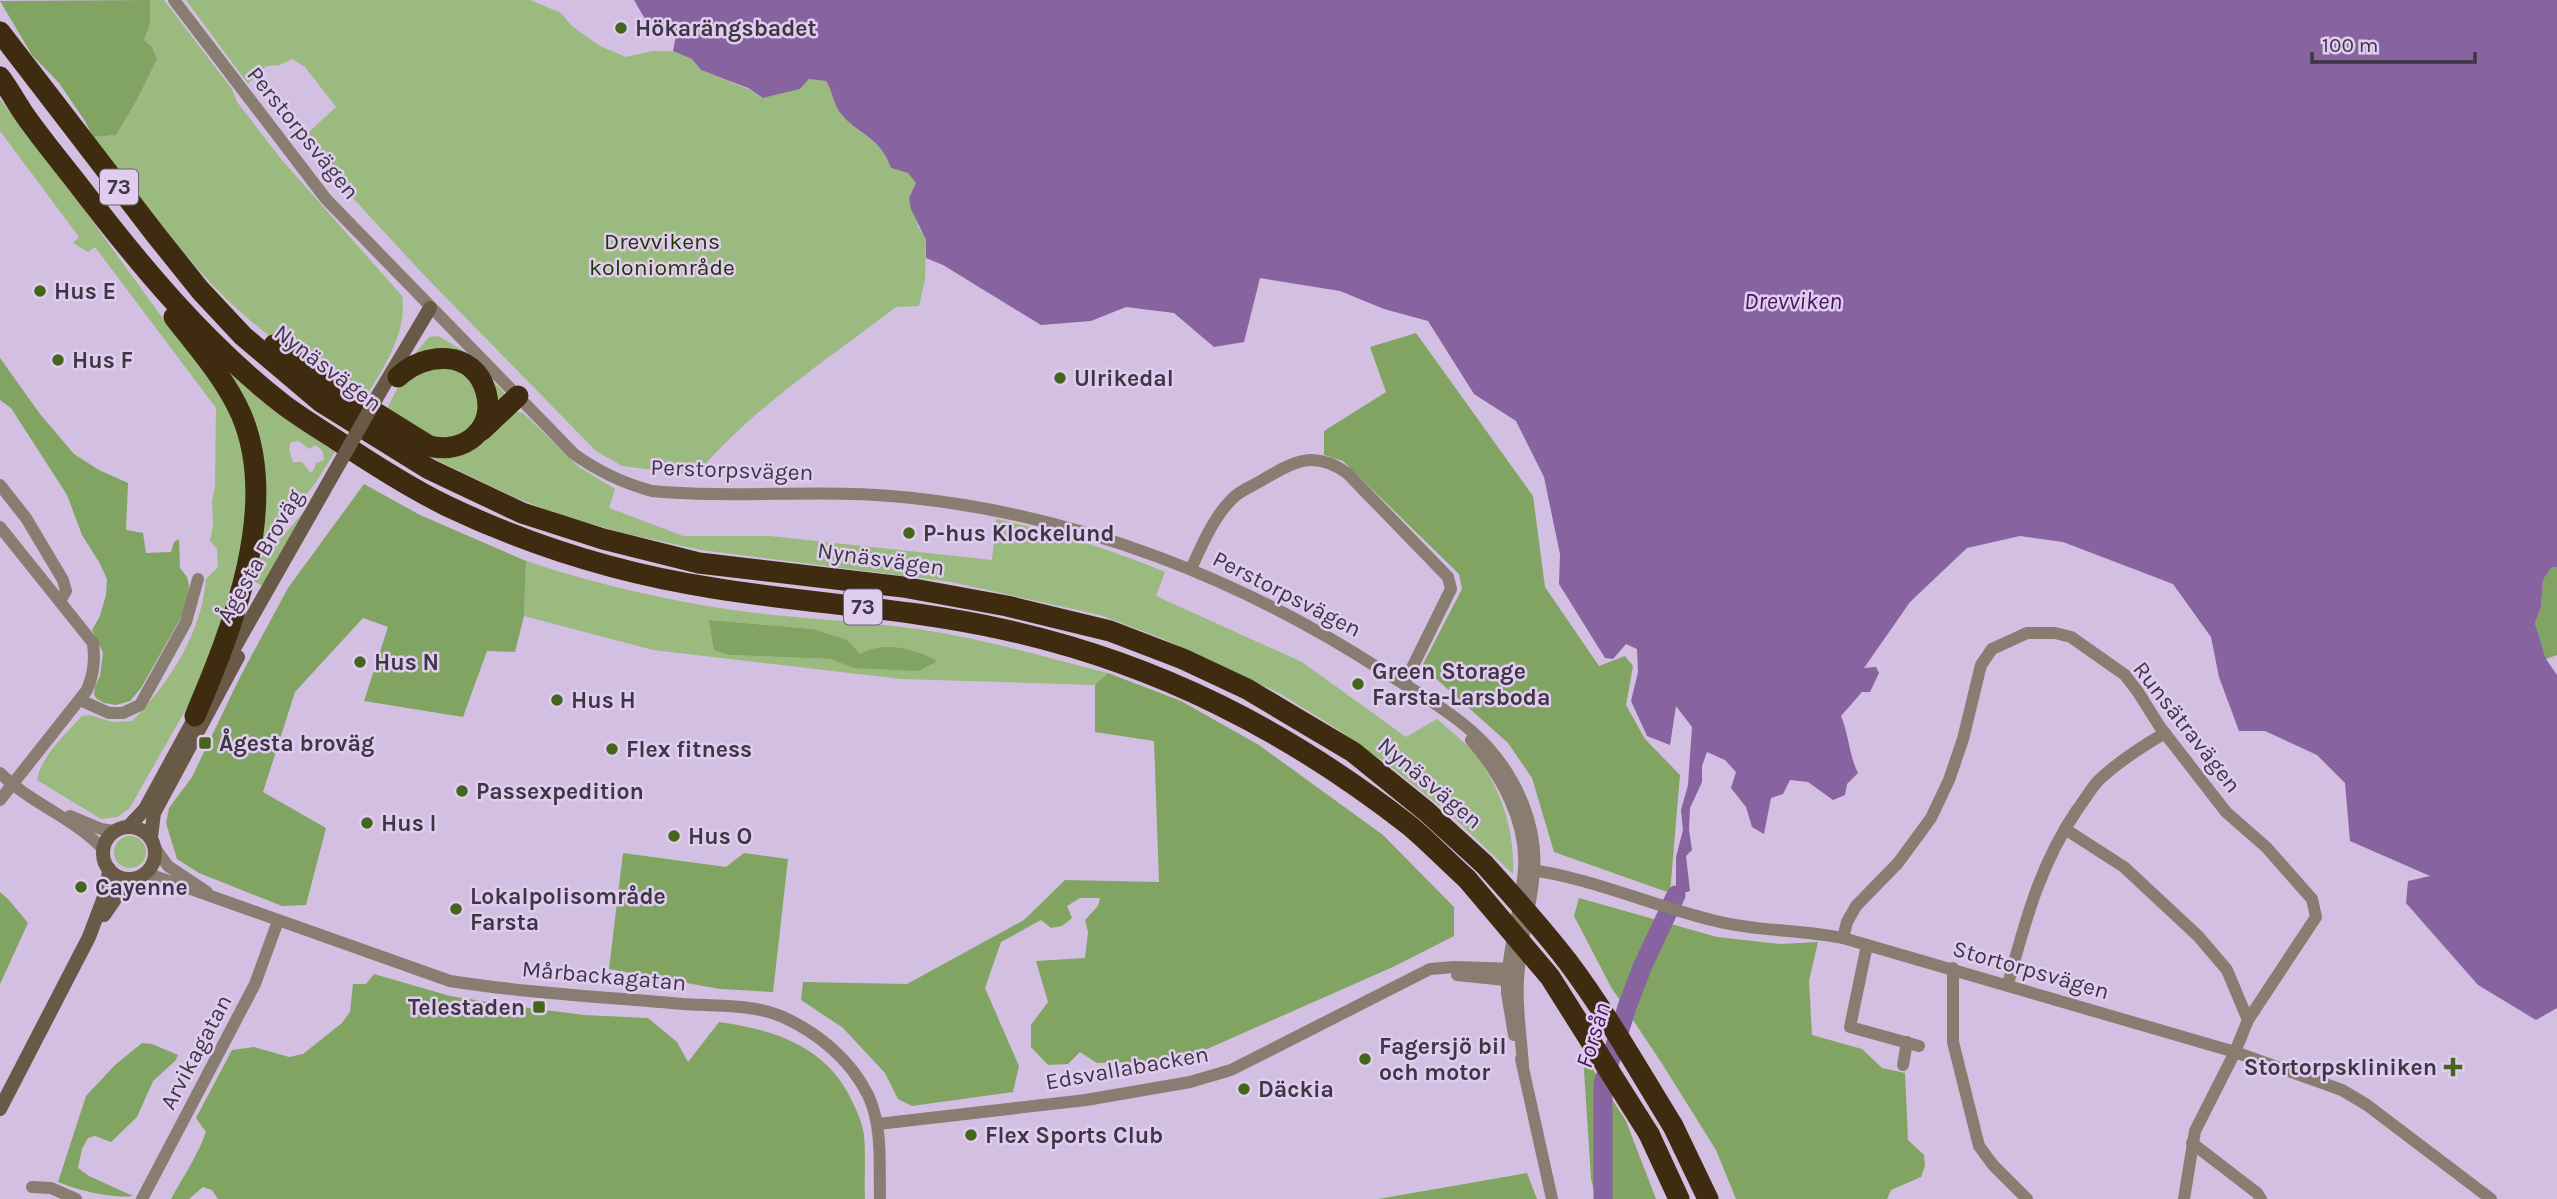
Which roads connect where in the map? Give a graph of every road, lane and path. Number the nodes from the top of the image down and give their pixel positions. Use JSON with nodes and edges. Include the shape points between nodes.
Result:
{"nodes":[{"id":1,"x":174,"y":0,"type":"edge"},
{"id":2,"x":0,"y":32,"type":"edge"},
{"id":3,"x":0,"y":77,"type":"edge"},
{"id":4,"x":79,"y":185,"type":"junction"},
{"id":5,"x":201,"y":290,"type":"junction"},
{"id":6,"x":433,"y":310,"type":"junction"},
{"id":7,"x":398,"y":377,"type":"junction"},
{"id":8,"x":383,"y":394,"type":"junction"},
{"id":9,"x":518,"y":396,"type":"junction"},
{"id":10,"x":482,"y":430,"type":"junction"},
{"id":11,"x":0,"y":485,"type":"edge"},
{"id":12,"x":0,"y":527,"type":"edge"},
{"id":13,"x":246,"y":569,"type":"junction"},
{"id":14,"x":1191,"y":569,"type":"junction"},
{"id":15,"x":198,"y":579,"type":"dead end"},
{"id":16,"x":272,"y":589,"type":"junction"},
{"id":17,"x":60,"y":601,"type":"junction"},
{"id":18,"x":1404,"y":684,"type":"junction"},
{"id":19,"x":80,"y":700,"type":"junction"},
{"id":20,"x":195,"y":716,"type":"junction"},
{"id":21,"x":2165,"y":733,"type":"junction"},
{"id":22,"x":0,"y":773,"type":"edge"},
{"id":23,"x":12,"y":785,"type":"junction"},
{"id":24,"x":0,"y":800,"type":"edge"},
{"id":25,"x":47,"y":807,"type":"junction"},
{"id":26,"x":129,"y":826,"type":"junction"},
{"id":27,"x":2065,"y":829,"type":"junction"},
{"id":28,"x":114,"y":831,"type":"junction"},
{"id":29,"x":153,"y":842,"type":"junction"},
{"id":30,"x":103,"y":849,"type":"junction"},
{"id":31,"x":109,"y":869,"type":"junction"},
{"id":32,"x":1530,"y":870,"type":"junction"},
{"id":33,"x":139,"y":876,"type":"junction"},
{"id":34,"x":213,"y":896,"type":"junction"},
{"id":35,"x":278,"y":921,"type":"junction"},
{"id":36,"x":89,"y":937,"type":"junction"},
{"id":37,"x":1843,"y":938,"type":"junction"},
{"id":38,"x":1867,"y":945,"type":"junction"},
{"id":39,"x":1952,"y":968,"type":"junction"},
{"id":40,"x":1513,"y":975,"type":"junction"},
{"id":41,"x":2008,"y":984,"type":"junction"},
{"id":42,"x":2248,"y":1020,"type":"junction"},
{"id":43,"x":2235,"y":1052,"type":"junction"},
{"id":44,"x":1903,"y":1065,"type":"dead end"},
{"id":45,"x":0,"y":1109,"type":"edge"},
{"id":46,"x":878,"y":1124,"type":"junction"},
{"id":47,"x":2192,"y":1143,"type":"junction"},
{"id":48,"x":32,"y":1187,"type":"dead end"},
{"id":49,"x":76,"y":1199,"type":"edge"},
{"id":50,"x":142,"y":1199,"type":"edge"},
{"id":51,"x":880,"y":1199,"type":"edge"},
{"id":52,"x":1552,"y":1199,"type":"edge"},
{"id":53,"x":1679,"y":1199,"type":"edge"},
{"id":54,"x":1707,"y":1199,"type":"edge"},
{"id":55,"x":2028,"y":1199,"type":"edge"},
{"id":56,"x":2185,"y":1199,"type":"edge"},
{"id":57,"x":2261,"y":1199,"type":"edge"},
{"id":58,"x":2491,"y":1199,"type":"edge"}],
"edges":[{"from":1,"to":6,"type":"street","name":"Perstorpsvägen","via":[[326,199]]},
{"from":2,"to":5,"type":"highway","name":"Nynäsvägen","number":"73"},
{"from":3,"to":4,"type":"highway","name":"Nynäsvägen","number":"73"},
{"from":4,"to":13,"type":"highway","via":[[97,216],[219,376],[241,414],[254,462],[256,491]]},
{"from":4,"to":53,"type":"highway","name":"Nynäsvägen","number":"73","bridge":true,"via":[[184,312],[285,406],[369,462],[447,505],[531,541],[658,577],[979,625],[1098,654],[1174,683],[1284,739],[1412,828],[1468,879],[1550,977],[1649,1134]]},
{"from":5,"to":10,"type":"highway","via":[[310,372],[429,446],[462,446]]},
{"from":5,"to":54,"type":"highway","name":"Nynäsvägen","number":"73","bridge":true,"via":[[243,336],[321,402],[429,469],[522,513],[699,563],[903,587],[1110,631],[1184,659],[1247,690],[1353,752],[1484,864],[1568,962],[1673,1126]]},
{"from":6,"to":7,"type":"main road","name":"Ågesta Broväg"},
{"from":6,"to":8,"type":"main road","name":"Ågesta Broväg"},
{"from":6,"to":9,"type":"street","name":"Perstorpsvägen"},
{"from":7,"to":8,"type":"main road","name":"Ågesta Broväg"},
{"from":7,"to":10,"type":"highway","via":[[428,358],[463,364],[477,374],[486,391]]},
{"from":8,"to":16,"type":"main road","name":"Ågesta Broväg"},
{"from":9,"to":10,"type":"highway"},
{"from":9,"to":14,"type":"street","name":"Perstorpsvägen","via":[[592,467],[652,491],[910,497],[991,509],[1101,537]]},
{"from":11,"to":17,"type":"street","via":[[64,580],[66,592]]},
{"from":12,"to":17,"type":"street"},
{"from":13,"to":16,"type":"main road","via":[[254,589]]},
{"from":13,"to":20,"type":"highway","via":[[225,646]]},
{"from":14,"to":18,"type":"street","name":"Perstorpsvägen","via":[[1322,632]]},
{"from":14,"to":18,"type":"street","via":[[1214,522],[1232,498],[1294,462],[1314,459],[1331,463],[1347,473],[1448,577],[1451,589]]},
{"from":15,"to":19,"type":"street","via":[[186,622],[140,705],[123,713],[108,713]]},
{"from":16,"to":20,"type":"main road","name":"Ågesta Broväg"},
{"from":16,"to":29,"type":"main road","name":"Ågesta Broväg","via":[[154,813]]},
{"from":17,"to":19,"type":"street","via":[[93,643],[93,674]]},
{"from":18,"to":32,"type":"street","name":"Perstorpsvägen","via":[[1455,717],[1489,760],[1515,811]]},
{"from":19,"to":23,"type":"street"},
{"from":20,"to":26,"type":"main road","name":"Ågesta Broväg","via":[[145,808]]},
{"from":21,"to":27,"type":"street","via":[[2133,751],[2097,782]]},
{"from":21,"to":37,"type":"street","name":"Runsätravägen","via":[[2124,675],[2071,637],[2027,633],[1992,649],[1981,665],[1963,739],[1931,818],[1898,863],[1856,906]]},
{"from":21,"to":42,"type":"street","name":"Runsätravägen","via":[[2226,812],[2266,847],[2316,907],[2316,917]]},
{"from":22,"to":23,"type":"street"},
{"from":23,"to":24,"type":"street"},
{"from":23,"to":25,"type":"street"},
{"from":25,"to":28,"type":"street"},
{"from":25,"to":30,"type":"street"},
{"from":26,"to":28,"type":"main road"},
{"from":26,"to":29,"type":"main road"},
{"from":27,"to":41,"type":"street","via":[[2028,914]]},
{"from":27,"to":42,"type":"street","via":[[2124,867],[2198,936],[2227,970]]},
{"from":28,"to":30,"type":"main road"},
{"from":29,"to":33,"type":"main road","name":"Ågesta Broväg","via":[[152,866]]},
{"from":29,"to":34,"type":"street","name":"Mårbackagatan","via":[[168,866]]},
{"from":30,"to":31,"type":"main road","name":"Ågesta Broväg"},
{"from":31,"to":33,"type":"main road","via":[[117,875]]},
{"from":31,"to":36,"type":"main road","name":"Ågesta Broväg","via":[[104,900]]},
{"from":32,"to":37,"type":"street","name":"Stortorpsvägen","via":[[1749,929]]},
{"from":32,"to":40,"type":"street","name":"Perstorpsvägen"},
{"from":33,"to":34,"type":"street","name":"Mårbackagatan"},
{"from":33,"to":36,"type":"main road","name":"Ågesta Broväg","via":[[117,896]]},
{"from":34,"to":35,"type":"street","name":"Mårbackagatan"},
{"from":35,"to":46,"type":"street","name":"Mårbackagatan","via":[[450,981],[781,1016],[842,1058],[857,1075]]},
{"from":35,"to":50,"type":"street","name":"Arvikagatan","via":[[255,984]]},
{"from":36,"to":45,"type":"main road","name":"Ågesta Broväg"},
{"from":37,"to":38,"type":"street","name":"Stortorpsvägen"},
{"from":38,"to":39,"type":"street","name":"Stortorpsvägen"},
{"from":38,"to":44,"type":"street","via":[[1850,1027],[1913,1044]]},
{"from":39,"to":41,"type":"street","name":"Stortorpsvägen"},
{"from":39,"to":55,"type":"street","via":[[1953,1042],[1979,1146]]},
{"from":40,"to":46,"type":"street","name":"Edsvallabacken","via":[[1432,976],[1405,983],[1231,1070],[1190,1082],[1086,1100]]},
{"from":40,"to":52,"type":"street","name":"Perstorpsvägen","via":[[1523,1066]]},
{"from":41,"to":43,"type":"street","name":"Stortorpsvägen"},
{"from":42,"to":43,"type":"street","name":"Runsätravägen"},
{"from":43,"to":47,"type":"street","name":"Runsätravägen"},
{"from":43,"to":58,"type":"street","name":"Stortorpsvägen","via":[[2342,1090]]},
{"from":46,"to":51,"type":"street","name":"Mårbackagatan"},
{"from":47,"to":56,"type":"street","name":"Runsätravägen"},
{"from":47,"to":57,"type":"street"},
{"from":48,"to":49,"type":"street","via":[[51,1188]]}]}
